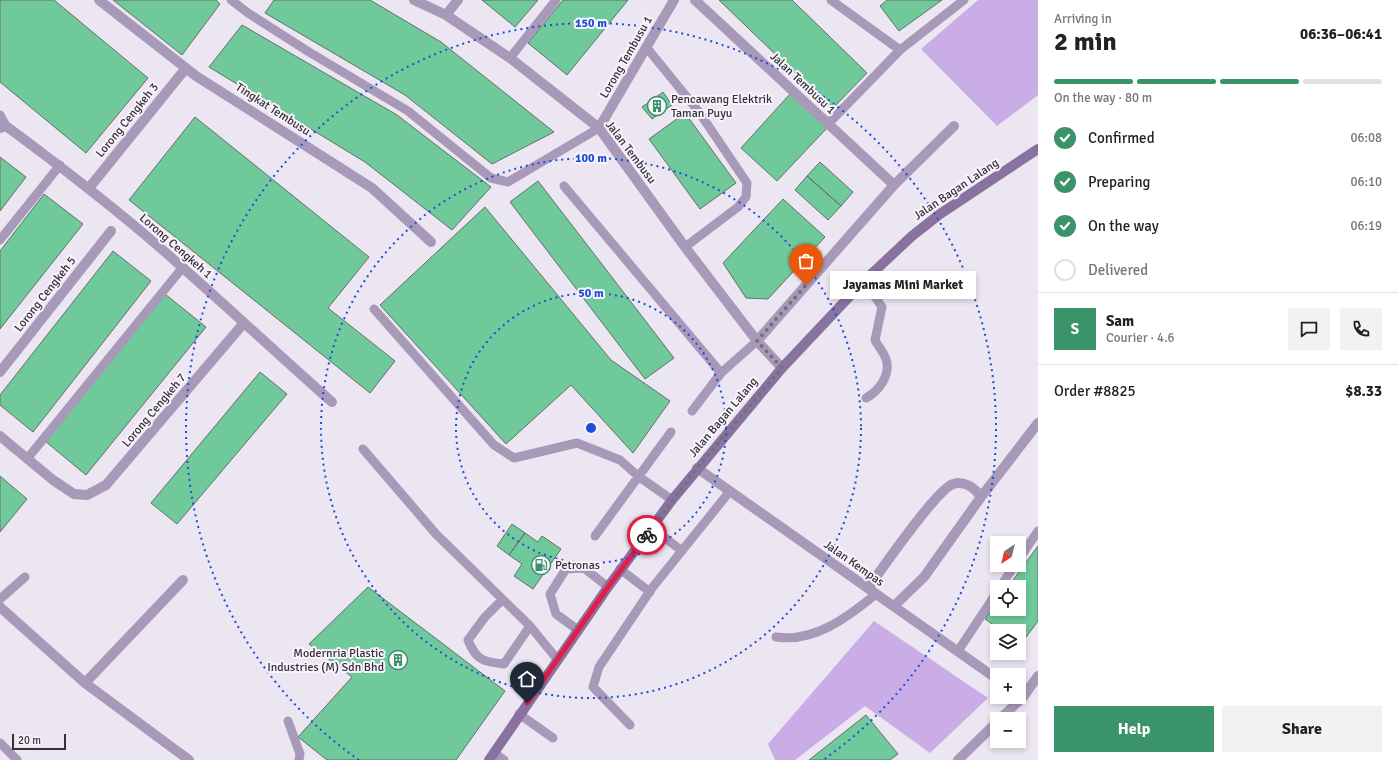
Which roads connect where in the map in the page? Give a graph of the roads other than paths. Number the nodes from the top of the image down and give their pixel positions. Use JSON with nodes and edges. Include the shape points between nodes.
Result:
{"nodes":[{"id":1,"x":99,"y":0,"type":"edge"},
{"id":2,"x":232,"y":0,"type":"edge"},
{"id":3,"x":414,"y":0,"type":"edge"},
{"id":4,"x":458,"y":0,"type":"edge"},
{"id":5,"x":556,"y":0,"type":"edge"},
{"id":6,"x":674,"y":0,"type":"edge"},
{"id":7,"x":695,"y":0,"type":"edge"},
{"id":8,"x":831,"y":0,"type":"edge"},
{"id":9,"x":964,"y":0,"type":"edge"},
{"id":10,"x":446,"y":15,"type":"junction"},
{"id":11,"x":647,"y":48,"type":"junction"},
{"id":12,"x":900,"y":50,"type":"junction"},
{"id":13,"x":510,"y":58,"type":"junction"},
{"id":14,"x":186,"y":68,"type":"junction"},
{"id":15,"x":0,"y":115,"type":"edge"},
{"id":16,"x":828,"y":124,"type":"junction"},
{"id":17,"x":954,"y":126,"type":"dead end"},
{"id":18,"x":3,"y":127,"type":"edge"},
{"id":19,"x":599,"y":128,"type":"junction"},
{"id":20,"x":1038,"y":149,"type":"edge"},
{"id":21,"x":60,"y":165,"type":"junction"},
{"id":22,"x":894,"y":184,"type":"junction"},
{"id":23,"x":564,"y":186,"type":"dead end"},
{"id":24,"x":89,"y":188,"type":"junction"},
{"id":25,"x":110,"y":231,"type":"dead end"},
{"id":26,"x":0,"y":240,"type":"edge"},
{"id":27,"x":431,"y":242,"type":"dead end"},
{"id":28,"x":685,"y":247,"type":"junction"},
{"id":29,"x":183,"y":267,"type":"junction"},
{"id":30,"x":864,"y":281,"type":"junction"},
{"id":31,"x":374,"y":309,"type":"dead end"},
{"id":32,"x":243,"y":324,"type":"junction"},
{"id":33,"x":757,"y":341,"type":"junction"},
{"id":34,"x":782,"y":368,"type":"junction"},
{"id":35,"x":0,"y":372,"type":"edge"},
{"id":36,"x":721,"y":372,"type":"junction"},
{"id":37,"x":866,"y":398,"type":"dead end"},
{"id":38,"x":332,"y":402,"type":"dead end"},
{"id":39,"x":692,"y":411,"type":"dead end"},
{"id":40,"x":1036,"y":429,"type":"edge"},
{"id":41,"x":670,"y":432,"type":"dead end"},
{"id":42,"x":0,"y":436,"type":"edge"},
{"id":43,"x":362,"y":449,"type":"dead end"},
{"id":44,"x":27,"y":459,"type":"junction"},
{"id":45,"x":697,"y":468,"type":"junction"},
{"id":46,"x":638,"y":476,"type":"junction"},
{"id":47,"x":730,"y":491,"type":"junction"},
{"id":48,"x":981,"y":497,"type":"junction"},
{"id":49,"x":672,"y":500,"type":"junction"},
{"id":50,"x":652,"y":528,"type":"junction"},
{"id":51,"x":1038,"y":530,"type":"edge"},
{"id":52,"x":595,"y":536,"type":"dead end"},
{"id":53,"x":1026,"y":548,"type":"edge"},
{"id":54,"x":682,"y":551,"type":"junction"},
{"id":55,"x":620,"y":569,"type":"junction"},
{"id":56,"x":25,"y":577,"type":"dead end"},
{"id":57,"x":183,"y":580,"type":"dead end"},
{"id":58,"x":608,"y":587,"type":"junction"},
{"id":59,"x":872,"y":591,"type":"junction"},
{"id":60,"x":650,"y":592,"type":"junction"},
{"id":61,"x":0,"y":599,"type":"edge"},
{"id":62,"x":502,"y":600,"type":"junction"},
{"id":63,"x":990,"y":603,"type":"edge"},
{"id":64,"x":894,"y":606,"type":"junction"},
{"id":65,"x":0,"y":607,"type":"edge"},
{"id":66,"x":530,"y":626,"type":"junction"},
{"id":67,"x":578,"y":630,"type":"junction"},
{"id":68,"x":776,"y":637,"type":"dead end"},
{"id":69,"x":958,"y":651,"type":"junction"},
{"id":70,"x":557,"y":659,"type":"junction"},
{"id":71,"x":990,"y":673,"type":"edge"},
{"id":72,"x":1038,"y":676,"type":"edge"},
{"id":73,"x":85,"y":683,"type":"junction"},
{"id":74,"x":1026,"y":689,"type":"edge"},
{"id":75,"x":1013,"y":704,"type":"edge"},
{"id":76,"x":1006,"y":712,"type":"edge"},
{"id":77,"x":519,"y":714,"type":"junction"},
{"id":78,"x":288,"y":721,"type":"dead end"},
{"id":79,"x":630,"y":725,"type":"dead end"},
{"id":80,"x":990,"y":729,"type":"edge"},
{"id":81,"x":553,"y":738,"type":"dead end"},
{"id":82,"x":0,"y":743,"type":"edge"},
{"id":83,"x":492,"y":756,"type":"edge"},
{"id":84,"x":17,"y":760,"type":"edge"},
{"id":85,"x":189,"y":760,"type":"edge"},
{"id":86,"x":299,"y":760,"type":"edge"},
{"id":87,"x":504,"y":760,"type":"edge"},
{"id":88,"x":958,"y":760,"type":"edge"}],
"edges":[{"from":1,"to":14,"type":"street","name":"Tingkat Tembusu"},
{"from":2,"to":19,"type":"lane","via":[[309,52],[408,111],[491,178],[508,182]]},
{"from":3,"to":10,"type":"street","name":"Jalan Tembusu"},
{"from":4,"to":10,"type":"street"},
{"from":5,"to":13,"type":"lane"},
{"from":6,"to":11,"type":"street","name":"Lorong Tembusu 1"},
{"from":7,"to":16,"type":"street","name":"Jalan Tembusu 1"},
{"from":8,"to":12,"type":"lane"},
{"from":9,"to":12,"type":"lane"},
{"from":10,"to":13,"type":"street","name":"Jalan Tembusu"},
{"from":11,"to":19,"type":"street","name":"Lorong Tembusu 1"},
{"from":11,"to":28,"type":"lane","via":[[699,112],[747,183],[746,197],[738,207]]},
{"from":12,"to":16,"type":"lane"},
{"from":13,"to":19,"type":"street","name":"Jalan Tembusu"},
{"from":14,"to":24,"type":"street","name":"Lorong Cengkeh 3"},
{"from":14,"to":27,"type":"street","name":"Tingkat Tembusu","via":[[372,188]]},
{"from":15,"to":18,"type":"lane","name":"Lorong Cengkeh 1"},
{"from":16,"to":22,"type":"street","name":"Jalan Tembusu 1"},
{"from":17,"to":22,"type":"street"},
{"from":18,"to":21,"type":"street","name":"Lorong Cengkeh 1"},
{"from":19,"to":28,"type":"street","name":"Jalan Tembusu"},
{"from":20,"to":30,"type":"main road","name":"Jalan Bagan Lalang","via":[[940,214],[912,236]]},
{"from":21,"to":24,"type":"street","name":"Lorong Cengkeh 1"},
{"from":21,"to":26,"type":"lane"},
{"from":22,"to":33,"type":"street"},
{"from":23,"to":36,"type":"lane"},
{"from":24,"to":29,"type":"street","name":"Lorong Cengkeh 1"},
{"from":25,"to":35,"type":"street","name":"Lorong Cengkeh 5"},
{"from":28,"to":33,"type":"street","name":"Jalan Tembusu"},
{"from":29,"to":32,"type":"street","name":"Lorong Cengkeh 1"},
{"from":29,"to":44,"type":"lane"},
{"from":30,"to":34,"type":"main road","name":"Jalan Bagan Lalang"},
{"from":30,"to":37,"type":"lane","via":[[882,307],[875,340],[886,359],[888,373],[876,392]]},
{"from":31,"to":46,"type":"lane","via":[[494,444],[514,458],[577,443],[620,460]]},
{"from":32,"to":38,"type":"street","name":"Lorong Cengkeh 1"},
{"from":32,"to":44,"type":"street","name":"Lorong Cengkeh 7","via":[[106,485],[87,495],[74,494]]},
{"from":33,"to":34,"type":"street","name":"Jalan Tembusu"},
{"from":33,"to":36,"type":"lane"},
{"from":34,"to":45,"type":"main road","name":"Jalan Bagan Lalang"},
{"from":36,"to":39,"type":"lane"},
{"from":40,"to":48,"type":"street"},
{"from":41,"to":46,"type":"lane"},
{"from":42,"to":44,"type":"street"},
{"from":43,"to":62,"type":"lane","via":[[436,534]]},
{"from":45,"to":47,"type":"street","name":"Jalan Kempas"},
{"from":45,"to":49,"type":"main road","name":"Jalan Bagan Lalang"},
{"from":46,"to":49,"type":"lane"},
{"from":46,"to":52,"type":"lane"},
{"from":47,"to":54,"type":"lane"},
{"from":47,"to":59,"type":"street","name":"Jalan Kempas"},
{"from":48,"to":59,"type":"street","via":[[976,489],[966,484],[953,484],[938,496]]},
{"from":48,"to":64,"type":"street","via":[[924,577]]},
{"from":49,"to":50,"type":"main road","name":"Jalan Bagan Lalang"},
{"from":50,"to":54,"type":"lane"},
{"from":50,"to":55,"type":"main road","name":"Jalan Bagan Lalang"},
{"from":51,"to":53,"type":"lane"},
{"from":54,"to":60,"type":"lane"},
{"from":55,"to":58,"type":"main road","name":"Jalan Bagan Lalang"},
{"from":55,"to":60,"type":"lane"},
{"from":56,"to":61,"type":"lane"},
{"from":57,"to":73,"type":"street"},
{"from":58,"to":67,"type":"main road","name":"Jalan Bagan Lalang"},
{"from":58,"to":67,"type":"lane","via":[[584,568],[566,569],[550,594],[556,614]]},
{"from":59,"to":64,"type":"street","name":"Jalan Kempas"},
{"from":59,"to":68,"type":"lane","via":[[852,614],[830,626],[809,635],[790,639]]},
{"from":60,"to":79,"type":"lane","via":[[599,667],[593,687]]},
{"from":62,"to":66,"type":"lane"},
{"from":62,"to":66,"type":"lane","via":[[468,640],[473,653],[488,662],[504,664]]},
{"from":63,"to":69,"type":"lane"},
{"from":64,"to":69,"type":"street","name":"Jalan Kempas"},
{"from":65,"to":73,"type":"street"},
{"from":66,"to":70,"type":"lane"},
{"from":67,"to":70,"type":"main road","name":"Jalan Bagan Lalang"},
{"from":69,"to":71,"type":"street","name":"Jalan Kempas"},
{"from":70,"to":77,"type":"main road","name":"Jalan Bagan Lalang"},
{"from":72,"to":74,"type":"street"},
{"from":73,"to":85,"type":"street"},
{"from":75,"to":76,"type":"street"},
{"from":77,"to":81,"type":"lane"},
{"from":77,"to":83,"type":"main road","name":"Jalan Bagan Lalang"},
{"from":78,"to":86,"type":"lane","via":[[300,754]]},
{"from":80,"to":88,"type":"street"},
{"from":82,"to":84,"type":"lane"},
{"from":83,"to":87,"type":"lane"}]}
